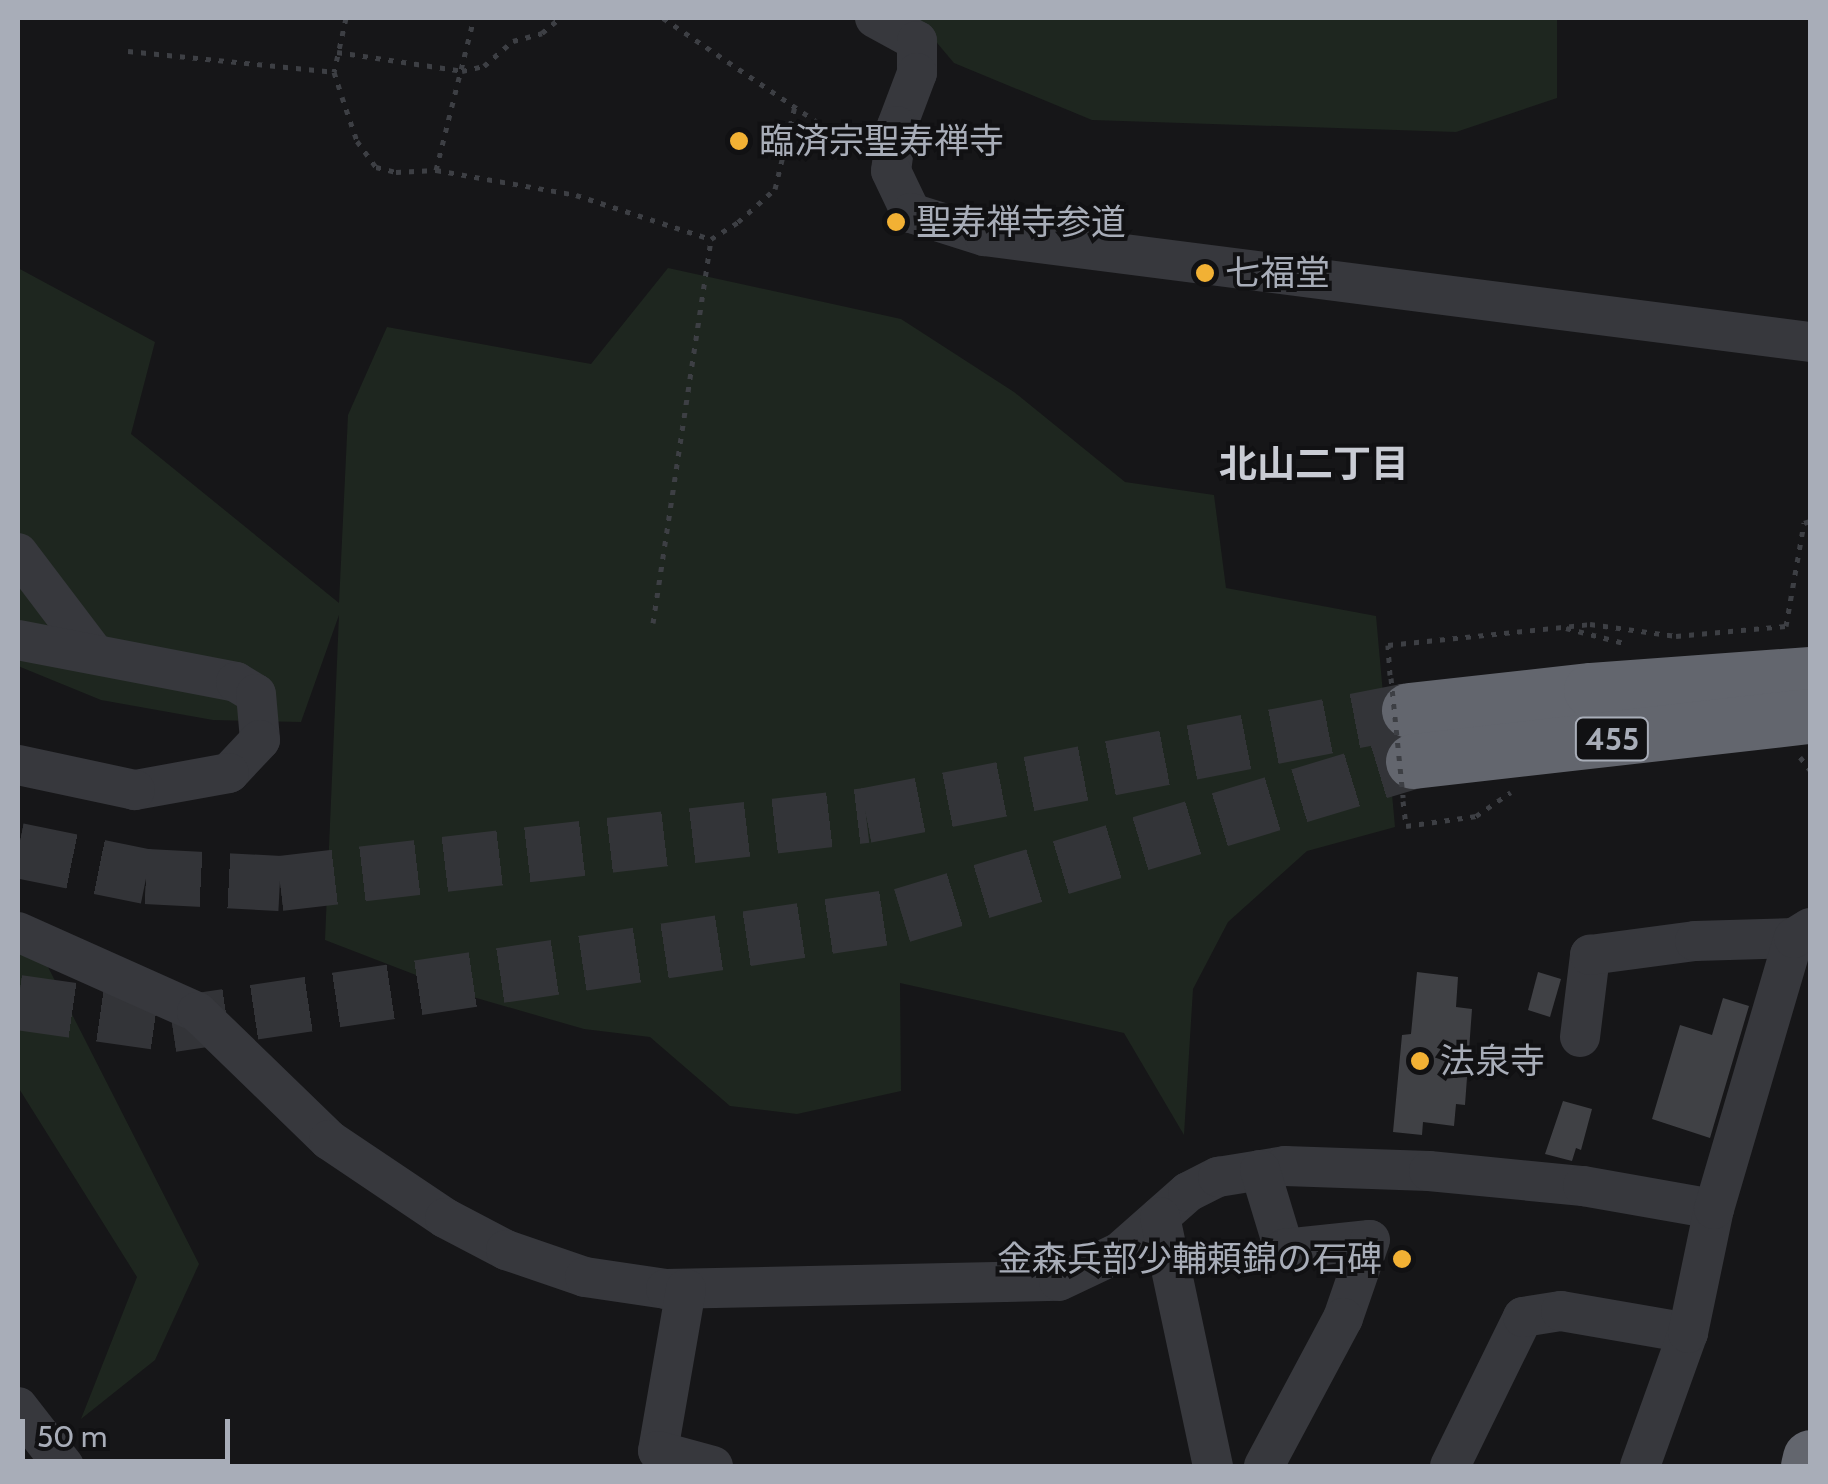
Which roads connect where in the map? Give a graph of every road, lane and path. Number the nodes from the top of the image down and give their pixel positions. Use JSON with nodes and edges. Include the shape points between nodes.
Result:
{"nodes":[{"id":1,"x":346,"y":18,"type":"edge"},
{"id":2,"x":474,"y":18,"type":"edge"},
{"id":3,"x":560,"y":18,"type":"edge"},
{"id":4,"x":662,"y":18,"type":"edge"},
{"id":5,"x":875,"y":18,"type":"edge"},
{"id":6,"x":128,"y":51,"type":"dead end"},
{"id":7,"x":337,"y":52,"type":"junction"},
{"id":8,"x":462,"y":71,"type":"junction"},
{"id":9,"x":334,"y":72,"type":"junction"},
{"id":10,"x":794,"y":106,"type":"junction"},
{"id":11,"x":436,"y":170,"type":"junction"},
{"id":12,"x":890,"y":171,"type":"junction"},
{"id":13,"x":711,"y":239,"type":"junction"},
{"id":14,"x":1810,"y":342,"type":"edge"},
{"id":15,"x":1810,"y":522,"type":"edge"},
{"id":16,"x":18,"y":553,"type":"edge"},
{"id":17,"x":654,"y":623,"type":"dead end"},
{"id":18,"x":1562,"y":628,"type":"junction"},
{"id":19,"x":18,"y":640,"type":"edge"},
{"id":20,"x":1637,"y":646,"type":"dead end"},
{"id":21,"x":94,"y":652,"type":"junction"},
{"id":22,"x":1810,"y":674,"type":"edge"},
{"id":23,"x":1810,"y":716,"type":"edge"},
{"id":24,"x":1404,"y":737,"type":"junction"},
{"id":25,"x":18,"y":765,"type":"edge"},
{"id":26,"x":1406,"y":826,"type":"dead end"},
{"id":27,"x":18,"y":931,"type":"edge"},
{"id":28,"x":1802,"y":933,"type":"edge"},
{"id":29,"x":1580,"y":1037,"type":"dead end"},
{"id":30,"x":1260,"y":1170,"type":"junction"},
{"id":31,"x":1714,"y":1209,"type":"junction"},
{"id":32,"x":1160,"y":1217,"type":"junction"},
{"id":33,"x":686,"y":1289,"type":"junction"},
{"id":34,"x":1688,"y":1333,"type":"junction"},
{"id":35,"x":1195,"y":1381,"type":"junction"},
{"id":36,"x":18,"y":1407,"type":"edge"},
{"id":37,"x":1810,"y":1457,"type":"edge"},
{"id":38,"x":64,"y":1466,"type":"edge"},
{"id":39,"x":713,"y":1466,"type":"edge"},
{"id":40,"x":1196,"y":1466,"type":"edge"},
{"id":41,"x":1213,"y":1466,"type":"edge"},
{"id":42,"x":1264,"y":1466,"type":"edge"},
{"id":43,"x":1450,"y":1466,"type":"edge"},
{"id":44,"x":1640,"y":1466,"type":"edge"},
{"id":45,"x":1808,"y":1466,"type":"edge"}],
"edges":[{"from":1,"to":7,"type":"path"},
{"from":2,"to":8,"type":"path"},
{"from":3,"to":8,"type":"path","via":[[542,33],[513,41],[484,66]]},
{"from":4,"to":10,"type":"path"},
{"from":5,"to":12,"type":"street","via":[[917,41],[916,73]]},
{"from":6,"to":9,"type":"path"},
{"from":7,"to":8,"type":"path"},
{"from":7,"to":9,"type":"path"},
{"from":8,"to":11,"type":"path"},
{"from":9,"to":11,"type":"path","via":[[357,141],[376,167]]},
{"from":10,"to":12,"type":"path"},
{"from":10,"to":13,"type":"path","via":[[775,190]]},
{"from":11,"to":13,"type":"path","via":[[576,195]]},
{"from":12,"to":14,"type":"street","via":[[911,213],[984,236]]},
{"from":13,"to":17,"type":"path"},
{"from":15,"to":18,"type":"path","via":[[1804,523],[1786,626],[1676,636],[1590,624]]},
{"from":16,"to":21,"type":"street"},
{"from":18,"to":20,"type":"path"},
{"from":18,"to":24,"type":"path","via":[[1388,645]]},
{"from":19,"to":21,"type":"street"},
{"from":21,"to":25,"type":"street","via":[[236,682],[256,694],[260,740],[228,773],[135,790]]},
{"from":22,"to":24,"type":"highway","number":"455","via":[[1591,690]]},
{"from":23,"to":24,"type":"highway","number":"455"},
{"from":24,"to":24,"type":"path","bridge":true},
{"from":24,"to":26,"type":"path"},
{"from":27,"to":33,"type":"street","via":[[197,1012],[330,1140],[491,1242],[585,1277]]},
{"from":28,"to":29,"type":"street","via":[[1590,954]]},
{"from":28,"to":31,"type":"street"},
{"from":30,"to":31,"type":"street","via":[[1429,1170],[1583,1186]]},
{"from":30,"to":32,"type":"street","via":[[1188,1192]]},
{"from":30,"to":42,"type":"street","via":[[1284,1249],[1370,1240],[1343,1318]]},
{"from":31,"to":34,"type":"street"},
{"from":32,"to":33,"type":"street","via":[[1120,1252],[1059,1281]]},
{"from":32,"to":35,"type":"street"},
{"from":33,"to":39,"type":"street","via":[[658,1452]]},
{"from":34,"to":43,"type":"street","via":[[1560,1311],[1523,1317]]},
{"from":34,"to":44,"type":"street"},
{"from":35,"to":40,"type":"street"},
{"from":35,"to":41,"type":"street"},
{"from":36,"to":38,"type":"street"},
{"from":37,"to":45,"type":"highway"}]}
